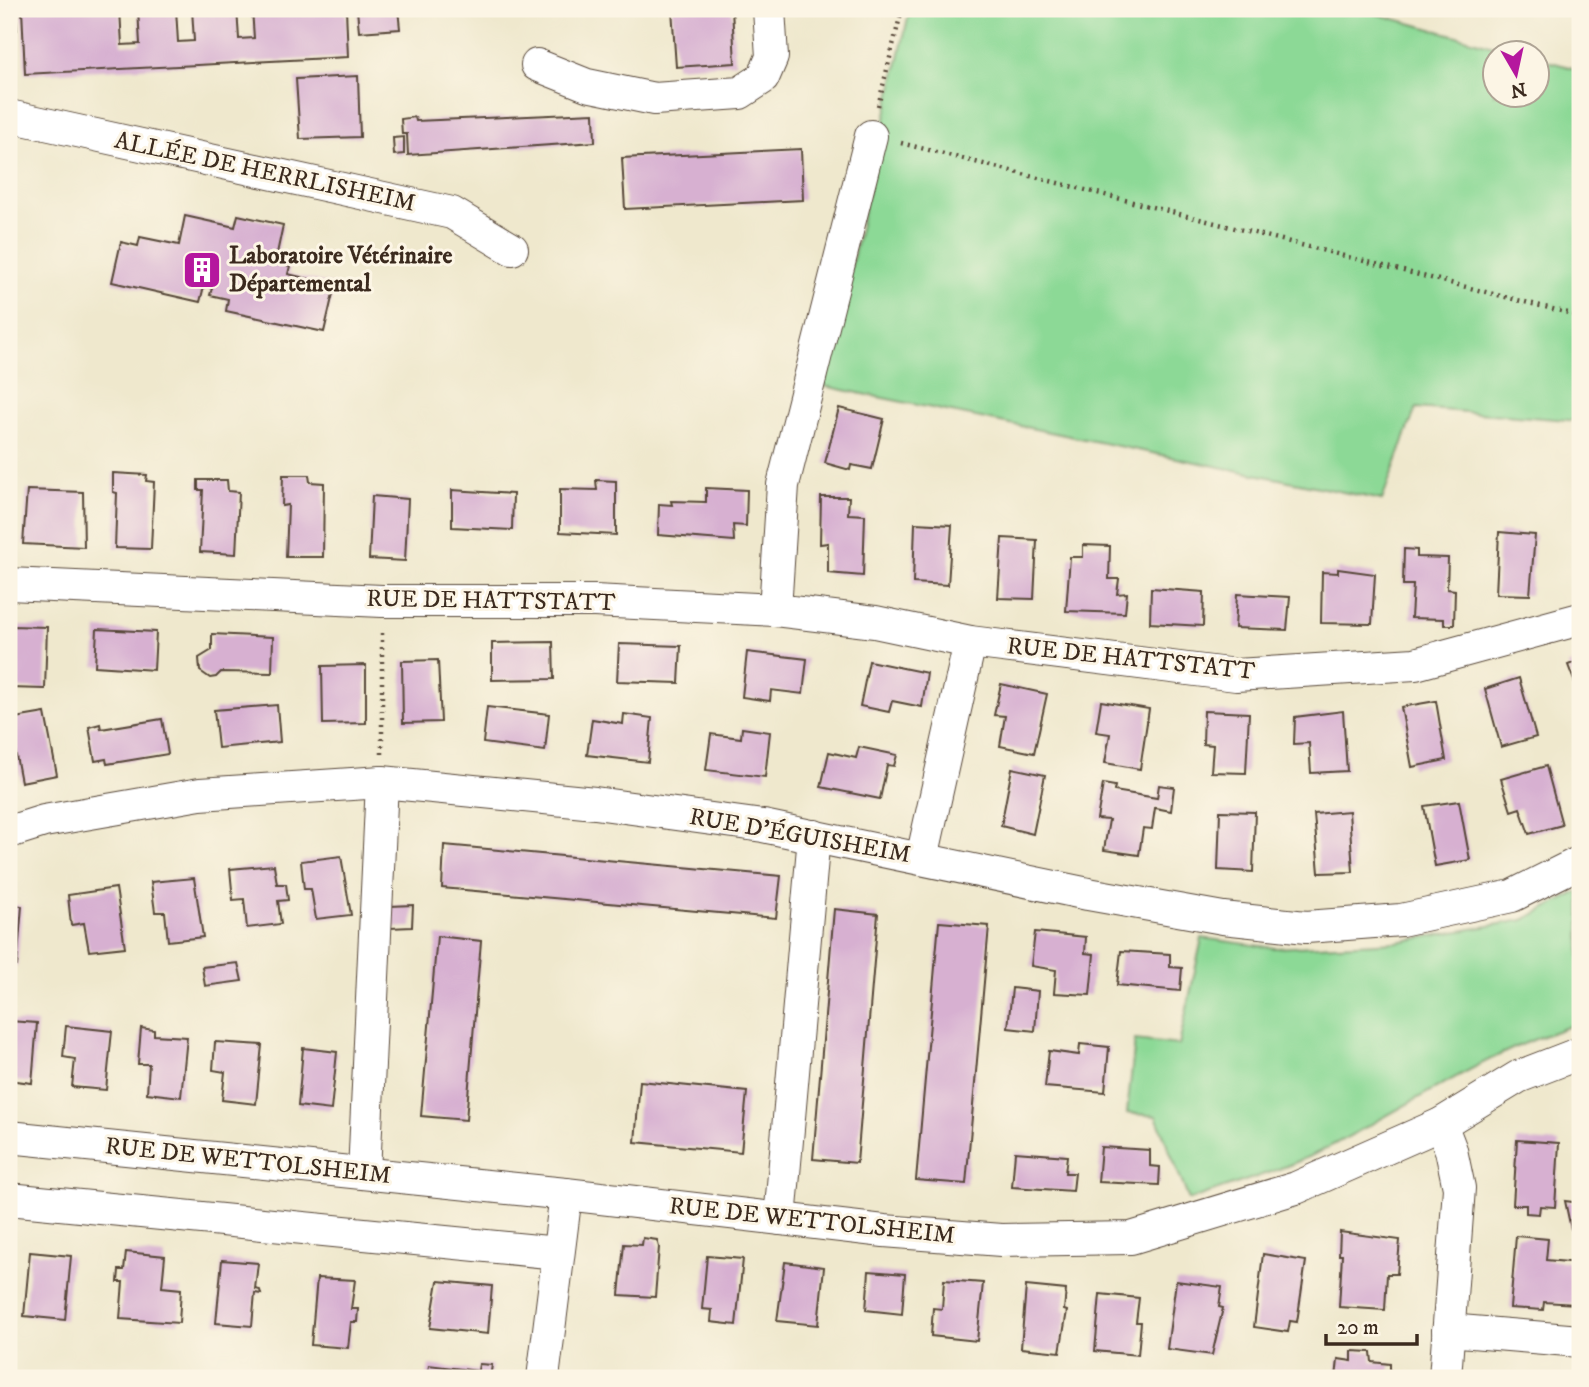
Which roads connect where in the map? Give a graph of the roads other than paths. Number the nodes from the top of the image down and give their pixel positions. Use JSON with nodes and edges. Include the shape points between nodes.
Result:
{"nodes":[{"id":1,"x":769,"y":9,"type":"edge"},
{"id":2,"x":537,"y":65,"type":"dead end"},
{"id":3,"x":9,"y":116,"type":"edge"},
{"id":4,"x":870,"y":136,"type":"road end"},
{"id":5,"x":512,"y":249,"type":"dead end"},
{"id":6,"x":9,"y":584,"type":"edge"},
{"id":7,"x":775,"y":610,"type":"junction"},
{"id":8,"x":1580,"y":619,"type":"edge"},
{"id":9,"x":970,"y":642,"type":"junction"},
{"id":10,"x":382,"y":782,"type":"junction"},
{"id":11,"x":9,"y":832,"type":"edge"},
{"id":12,"x":814,"y":836,"type":"junction"},
{"id":13,"x":922,"y":858,"type":"junction"},
{"id":14,"x":1580,"y":862,"type":"edge"},
{"id":15,"x":1580,"y":1053,"type":"edge"},
{"id":16,"x":1441,"y":1124,"type":"junction"},
{"id":17,"x":9,"y":1137,"type":"edge"},
{"id":18,"x":364,"y":1173,"type":"junction"},
{"id":19,"x":566,"y":1194,"type":"junction"},
{"id":20,"x":9,"y":1199,"type":"edge"},
{"id":21,"x":780,"y":1219,"type":"junction"},
{"id":22,"x":558,"y":1253,"type":"junction"},
{"id":23,"x":1448,"y":1330,"type":"junction"},
{"id":24,"x":1580,"y":1340,"type":"edge"},
{"id":25,"x":543,"y":1378,"type":"edge"},
{"id":26,"x":1445,"y":1378,"type":"edge"}],
"edges":[{"from":1,"to":2,"type":"street","via":[[772,57],[763,78],[740,93],[654,99],[587,85]]},
{"from":3,"to":5,"type":"street","name":"ALLÉE DE HERRLISHEIM","via":[[452,214]]},
{"from":4,"to":7,"type":"street","via":[[783,485]]},
{"from":6,"to":7,"type":"street","name":"RUE DE HATTSTATT","via":[[382,601],[594,601]]},
{"from":7,"to":9,"type":"street","name":"RUE DE HATTSTATT","via":[[876,622]]},
{"from":8,"to":9,"type":"street","name":"RUE DE HATTSTATT","via":[[1415,664],[1236,675]]},
{"from":9,"to":13,"type":"street"},
{"from":10,"to":11,"type":"street","name":"RUE D'ÉGUISHEIM","via":[[200,794],[44,821]]},
{"from":10,"to":12,"type":"street","name":"RUE D'ÉGUISHEIM","via":[[595,803]]},
{"from":10,"to":18,"type":"street"},
{"from":12,"to":13,"type":"street","name":"RUE D'ÉGUISHEIM"},
{"from":12,"to":21,"type":"street"},
{"from":13,"to":14,"type":"street","name":"RUE D'ÉGUISHEIM","via":[[1196,913],[1306,927],[1401,920],[1511,896]]},
{"from":15,"to":16,"type":"street","name":"RUE DE WETTOLSHEIM","via":[[1518,1076]]},
{"from":16,"to":21,"type":"street","name":"RUE DE WETTOLSHEIM","via":[[1296,1188],[1131,1238],[1001,1240]]},
{"from":16,"to":23,"type":"street","via":[[1459,1188]]},
{"from":17,"to":18,"type":"street","name":"RUE DE WETTOLSHEIM"},
{"from":18,"to":19,"type":"street","name":"RUE DE WETTOLSHEIM"},
{"from":19,"to":21,"type":"street","name":"RUE DE WETTOLSHEIM"},
{"from":19,"to":22,"type":"street"},
{"from":20,"to":22,"type":"street"},
{"from":22,"to":25,"type":"street"},
{"from":23,"to":24,"type":"street"},
{"from":23,"to":26,"type":"street"}]}
